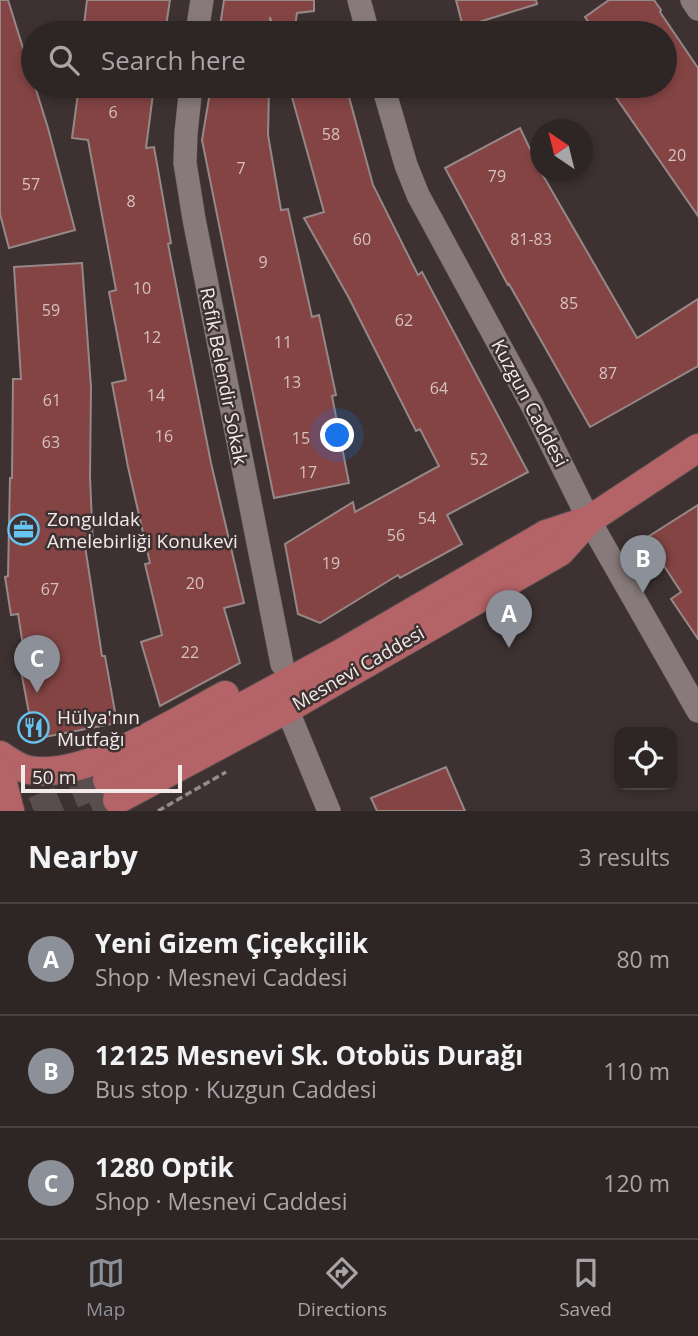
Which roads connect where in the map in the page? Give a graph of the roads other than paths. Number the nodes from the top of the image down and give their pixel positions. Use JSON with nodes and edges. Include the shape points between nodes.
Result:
{"nodes":[{"id":1,"x":202,"y":0,"type":"edge"},
{"id":2,"x":359,"y":0,"type":"edge"},
{"id":3,"x":199,"y":21,"type":"edge"},
{"id":4,"x":365,"y":21,"type":"edge"},
{"id":5,"x":190,"y":98,"type":"edge"},
{"id":6,"x":387,"y":98,"type":"edge"},
{"id":7,"x":698,"y":448,"type":"edge"},
{"id":8,"x":589,"y":520,"type":"junction"},
{"id":9,"x":343,"y":652,"type":"junction"},
{"id":10,"x":282,"y":664,"type":"junction"},
{"id":11,"x":698,"y":711,"type":"edge"},
{"id":12,"x":291,"y":719,"type":"junction"},
{"id":13,"x":0,"y":755,"type":"edge"},
{"id":14,"x":0,"y":771,"type":"edge"},
{"id":15,"x":10,"y":811,"type":"edge"},
{"id":16,"x":330,"y":811,"type":"edge"}],
"edges":[{"from":1,"to":3,"type":"street"},
{"from":2,"to":4,"type":"street"},
{"from":5,"to":10,"type":"street","name":"Refik Belendir Sokak","via":[[185,163],[194,219]]},
{"from":6,"to":8,"type":"street","name":"Kuzgun Caddesi","via":[[418,195]]},
{"from":7,"to":8,"type":"main road","name":"Mesnevi Caddesi"},
{"from":8,"to":9,"type":"main road","name":"Mesnevi Caddesi","via":[[545,534]]},
{"from":8,"to":11,"type":"street","name":"Kuzgun Caddesi"},
{"from":8,"to":12,"type":"main road","name":"Mesnevi Caddesi","via":[[560,552]]},
{"from":9,"to":10,"type":"main road"},
{"from":9,"to":12,"type":"main road","name":"Mesnevi Caddesi","via":[[112,790]]},
{"from":10,"to":13,"type":"main road","via":[[105,757],[50,771],[28,770]]},
{"from":12,"to":16,"type":"street"},
{"from":14,"to":15,"type":"main road"}]}
